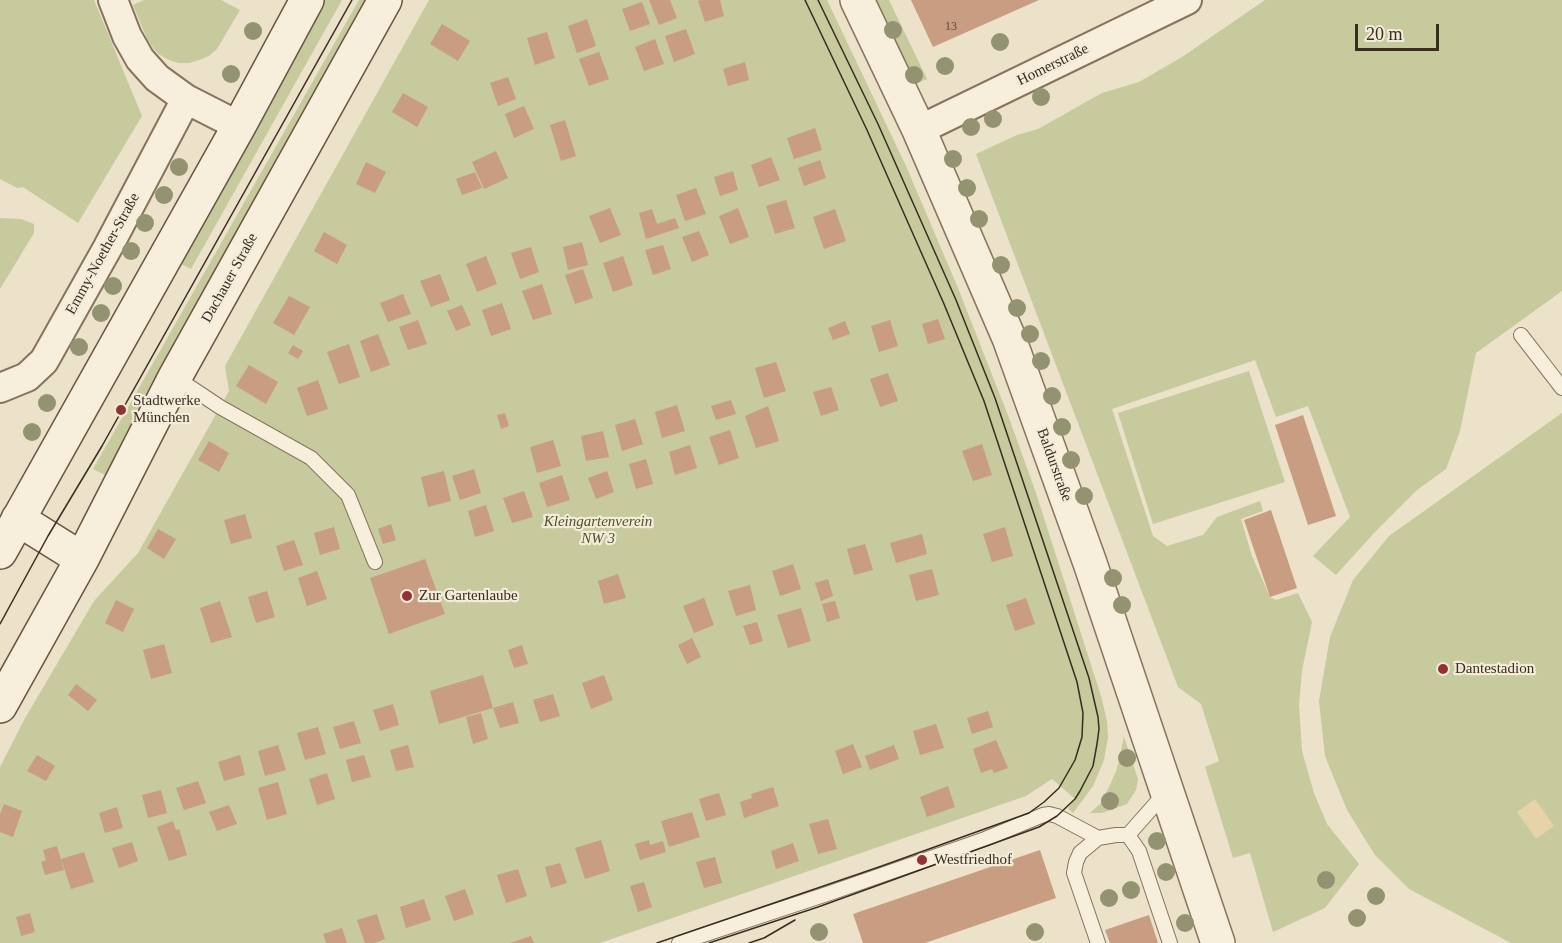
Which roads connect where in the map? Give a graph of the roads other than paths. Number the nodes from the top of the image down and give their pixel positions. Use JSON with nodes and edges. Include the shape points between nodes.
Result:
{"nodes":[{"id":1,"x":113,"y":0,"type":"edge"},
{"id":2,"x":307,"y":0,"type":"edge"},
{"id":3,"x":385,"y":0,"type":"edge"},
{"id":4,"x":857,"y":0,"type":"edge"},
{"id":5,"x":1187,"y":0,"type":"edge"},
{"id":6,"x":186,"y":99,"type":"junction"},
{"id":7,"x":238,"y":126,"type":"junction"},
{"id":8,"x":919,"y":130,"type":"junction"},
{"id":9,"x":1521,"y":335,"type":"dead end"},
{"id":10,"x":175,"y":377,"type":"junction"},
{"id":11,"x":0,"y":388,"type":"edge"},
{"id":12,"x":1562,"y":388,"type":"edge"},
{"id":13,"x":9,"y":514,"type":"edge"},
{"id":14,"x":0,"y":552,"type":"edge"},
{"id":15,"x":82,"y":559,"type":"junction"},
{"id":16,"x":375,"y":562,"type":"dead end"},
{"id":17,"x":0,"y":706,"type":"edge"},
{"id":18,"x":1167,"y":790,"type":"junction"},
{"id":19,"x":1128,"y":835,"type":"junction"},
{"id":20,"x":1098,"y":838,"type":"junction"},
{"id":21,"x":679,"y":943,"type":"edge"},
{"id":22,"x":1098,"y":943,"type":"edge"},
{"id":23,"x":1170,"y":943,"type":"edge"},
{"id":24,"x":1218,"y":943,"type":"edge"}],
"edges":[{"from":1,"to":6,"type":"street","via":[[140,59],[157,78]]},
{"from":2,"to":7,"type":"main road"},
{"from":3,"to":10,"type":"main road","name":"Dachauer Straße"},
{"from":4,"to":8,"type":"main road","name":"Baldurstraße"},
{"from":5,"to":8,"type":"street","name":"Homerstraße"},
{"from":6,"to":7,"type":"street"},
{"from":6,"to":11,"type":"street","name":"Emmy-Noether-Straße","via":[[44,361],[27,377]]},
{"from":7,"to":13,"type":"main road"},
{"from":8,"to":18,"type":"main road","name":"Baldurstraße","via":[[1009,338]]},
{"from":9,"to":12,"type":"lane"},
{"from":10,"to":15,"type":"main road","name":"Dachauer Straße"},
{"from":10,"to":16,"type":"lane","via":[[311,458],[348,495]]},
{"from":13,"to":14,"type":"main road"},
{"from":13,"to":15,"type":"main road"},
{"from":15,"to":17,"type":"main road","name":"Dachauer Straße"},
{"from":18,"to":19,"type":"lane"},
{"from":18,"to":24,"type":"main road","name":"Baldurstraße"},
{"from":19,"to":20,"type":"lane"},
{"from":19,"to":23,"type":"lane","via":[[1139,851]]},
{"from":20,"to":21,"type":"lane","via":[[1057,816],[1043,815],[985,839]]},
{"from":20,"to":22,"type":"lane","via":[[1080,853],[1074,873]]}]}
